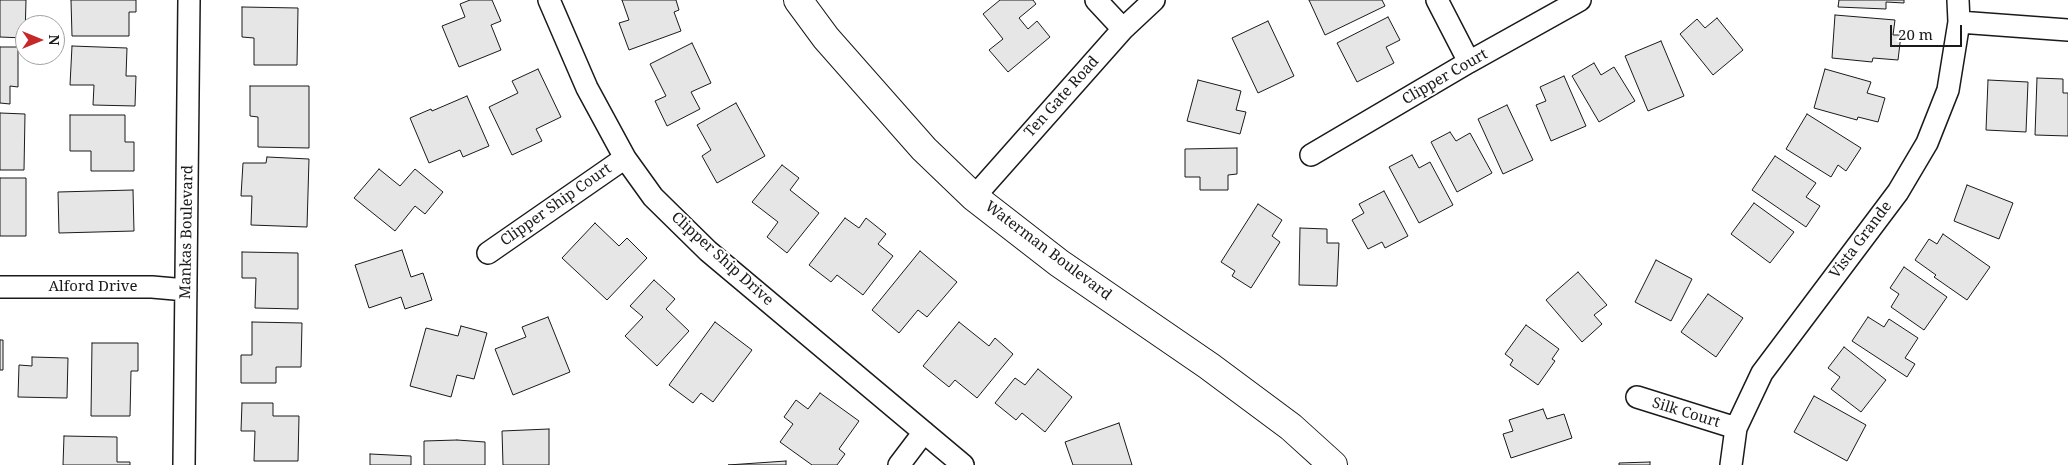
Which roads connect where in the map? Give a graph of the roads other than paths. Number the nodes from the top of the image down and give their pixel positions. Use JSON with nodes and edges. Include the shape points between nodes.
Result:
{"nodes":[{"id":1,"x":189,"y":0,"type":"edge"},
{"id":2,"x":549,"y":0,"type":"edge"},
{"id":3,"x":798,"y":0,"type":"edge"},
{"id":4,"x":1096,"y":0,"type":"edge"},
{"id":5,"x":1154,"y":0,"type":"edge"},
{"id":6,"x":1437,"y":0,"type":"edge"},
{"id":7,"x":1580,"y":0,"type":"edge"},
{"id":8,"x":1958,"y":0,"type":"edge"},
{"id":9,"x":1959,"y":22,"type":"junction"},
{"id":10,"x":1123,"y":29,"type":"junction"},
{"id":11,"x":2068,"y":30,"type":"edge"},
{"id":12,"x":1469,"y":62,"type":"junction"},
{"id":13,"x":1311,"y":155,"type":"dead end"},
{"id":14,"x":625,"y":158,"type":"junction"},
{"id":15,"x":974,"y":197,"type":"junction"},
{"id":16,"x":488,"y":253,"type":"dead end"},
{"id":17,"x":0,"y":287,"type":"edge"},
{"id":18,"x":186,"y":290,"type":"junction"},
{"id":19,"x":1637,"y":397,"type":"dead end"},
{"id":20,"x":1736,"y":428,"type":"junction"},
{"id":21,"x":924,"y":432,"type":"junction"},
{"id":22,"x":184,"y":465,"type":"edge"},
{"id":23,"x":899,"y":465,"type":"edge"},
{"id":24,"x":962,"y":465,"type":"edge"},
{"id":25,"x":1333,"y":465,"type":"edge"},
{"id":26,"x":1731,"y":465,"type":"edge"}],
"edges":[{"from":1,"to":18,"type":"street","name":"Mankas Boulevard"},
{"from":2,"to":14,"type":"street","name":"Clipper Ship Drive","via":[[587,88]]},
{"from":3,"to":15,"type":"main road","name":"Waterman Boulevard","via":[[826,38],[924,149]]},
{"from":4,"to":10,"type":"street"},
{"from":5,"to":10,"type":"street","name":"Ten Gate Road"},
{"from":6,"to":12,"type":"street"},
{"from":7,"to":12,"type":"street","name":"Clipper Court"},
{"from":8,"to":9,"type":"street","name":"Vista Grande"},
{"from":9,"to":11,"type":"street"},
{"from":9,"to":20,"type":"street","name":"Vista Grande","via":[[1948,90],[1926,143],[1898,192],[1762,373]]},
{"from":10,"to":15,"type":"street","name":"Ten Gate Road"},
{"from":12,"to":13,"type":"street","name":"Clipper Court"},
{"from":14,"to":16,"type":"street","name":"Clipper Ship Court"},
{"from":14,"to":21,"type":"street","name":"Clipper Ship Drive","via":[[654,197],[708,251]]},
{"from":15,"to":25,"type":"main road","name":"Waterman Boulevard","via":[[1059,263],[1283,421]]},
{"from":17,"to":18,"type":"street","name":"Alford Drive"},
{"from":18,"to":22,"type":"street","name":"Mankas Boulevard"},
{"from":19,"to":20,"type":"street","name":"Silk Court"},
{"from":20,"to":26,"type":"street","name":"Vista Grande"},
{"from":21,"to":23,"type":"street"},
{"from":21,"to":24,"type":"street","name":"Clipper Ship Drive"}]}
